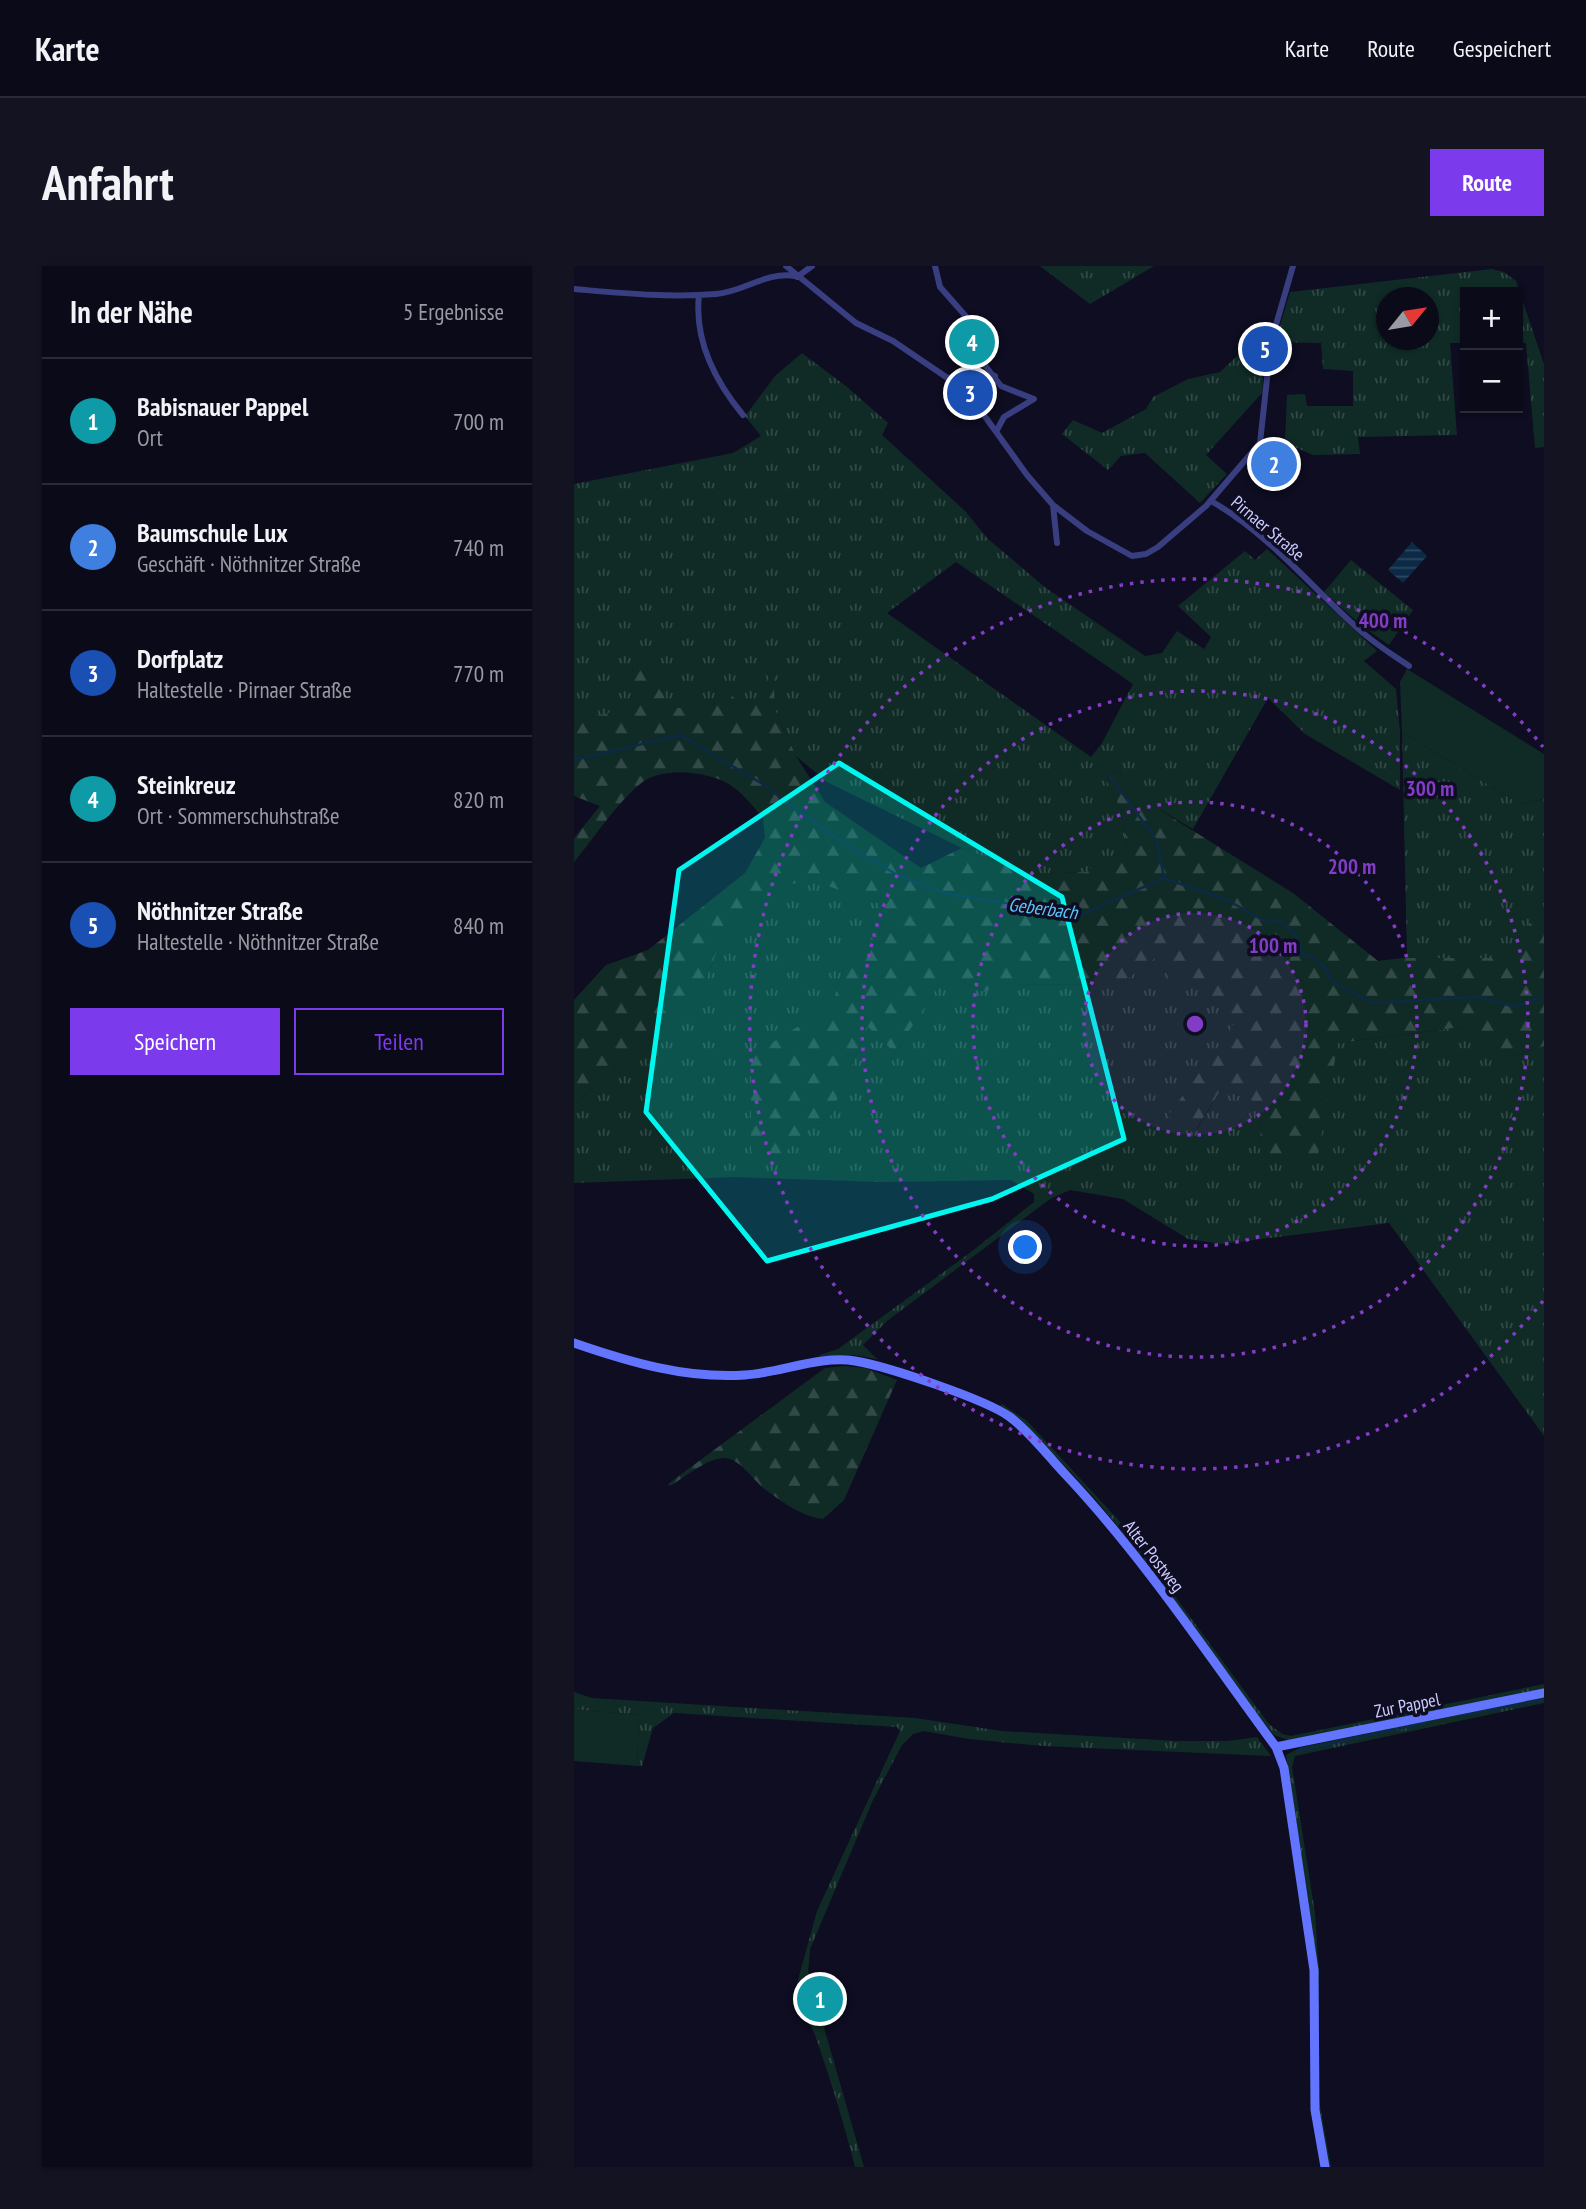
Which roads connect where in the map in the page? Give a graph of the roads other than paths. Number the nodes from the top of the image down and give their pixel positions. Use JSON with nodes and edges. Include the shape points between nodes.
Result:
{"nodes":[{"id":1,"x":786,"y":266,"type":"edge"},
{"id":2,"x":812,"y":266,"type":"edge"},
{"id":3,"x":936,"y":266,"type":"edge"},
{"id":4,"x":1293,"y":266,"type":"edge"},
{"id":5,"x":797,"y":277,"type":"junction"},
{"id":6,"x":574,"y":289,"type":"edge"},
{"id":7,"x":699,"y":295,"type":"junction"},
{"id":8,"x":995,"y":376,"type":"junction"},
{"id":9,"x":946,"y":377,"type":"junction"},
{"id":10,"x":743,"y":415,"type":"dead end"},
{"id":11,"x":997,"y":430,"type":"junction"},
{"id":12,"x":1211,"y":501,"type":"junction"},
{"id":13,"x":1053,"y":505,"type":"junction"},
{"id":14,"x":1057,"y":543,"type":"dead end"},
{"id":15,"x":1409,"y":666,"type":"dead end"},
{"id":16,"x":574,"y":1343,"type":"edge"},
{"id":17,"x":1544,"y":1693,"type":"edge"},
{"id":18,"x":1276,"y":1747,"type":"junction"},
{"id":19,"x":1325,"y":2167,"type":"edge"}],
"edges":[{"from":1,"to":5,"type":"street","name":"Pirnaer Straße"},
{"from":2,"to":5,"type":"street"},
{"from":3,"to":8,"type":"street","via":[[940,287],[978,330],[980,359]]},
{"from":4,"to":12,"type":"street","via":[[1271,342],[1264,432],[1260,443]]},
{"from":5,"to":7,"type":"street","via":[[784,274],[741,289]]},
{"from":5,"to":9,"type":"street","name":"Pirnaer Straße","via":[[856,323],[893,341]]},
{"from":6,"to":7,"type":"street"},
{"from":7,"to":10,"type":"street","via":[[701,339],[717,378]]},
{"from":8,"to":9,"type":"street","via":[[985,388]]},
{"from":8,"to":11,"type":"street","via":[[1000,386],[1034,399],[1004,417]]},
{"from":9,"to":11,"type":"street","name":"Pirnaer Straße"},
{"from":11,"to":13,"type":"street","name":"Pirnaer Straße"},
{"from":12,"to":13,"type":"street","name":"Pirnaer Straße","via":[[1158,547],[1132,556]]},
{"from":12,"to":15,"type":"street","name":"Pirnaer Straße","via":[[1268,542],[1369,639]]},
{"from":13,"to":14,"type":"street"},
{"from":16,"to":18,"type":"street","name":"Alter Postweg","via":[[652,1367],[714,1375],[855,1361],[954,1392],[1009,1417],[1091,1502]]},
{"from":17,"to":18,"type":"street","name":"Zur Pappel"},
{"from":18,"to":19,"type":"street","name":"Alter Postweg","via":[[1284,1768],[1310,1936],[1315,2110]]}]}
